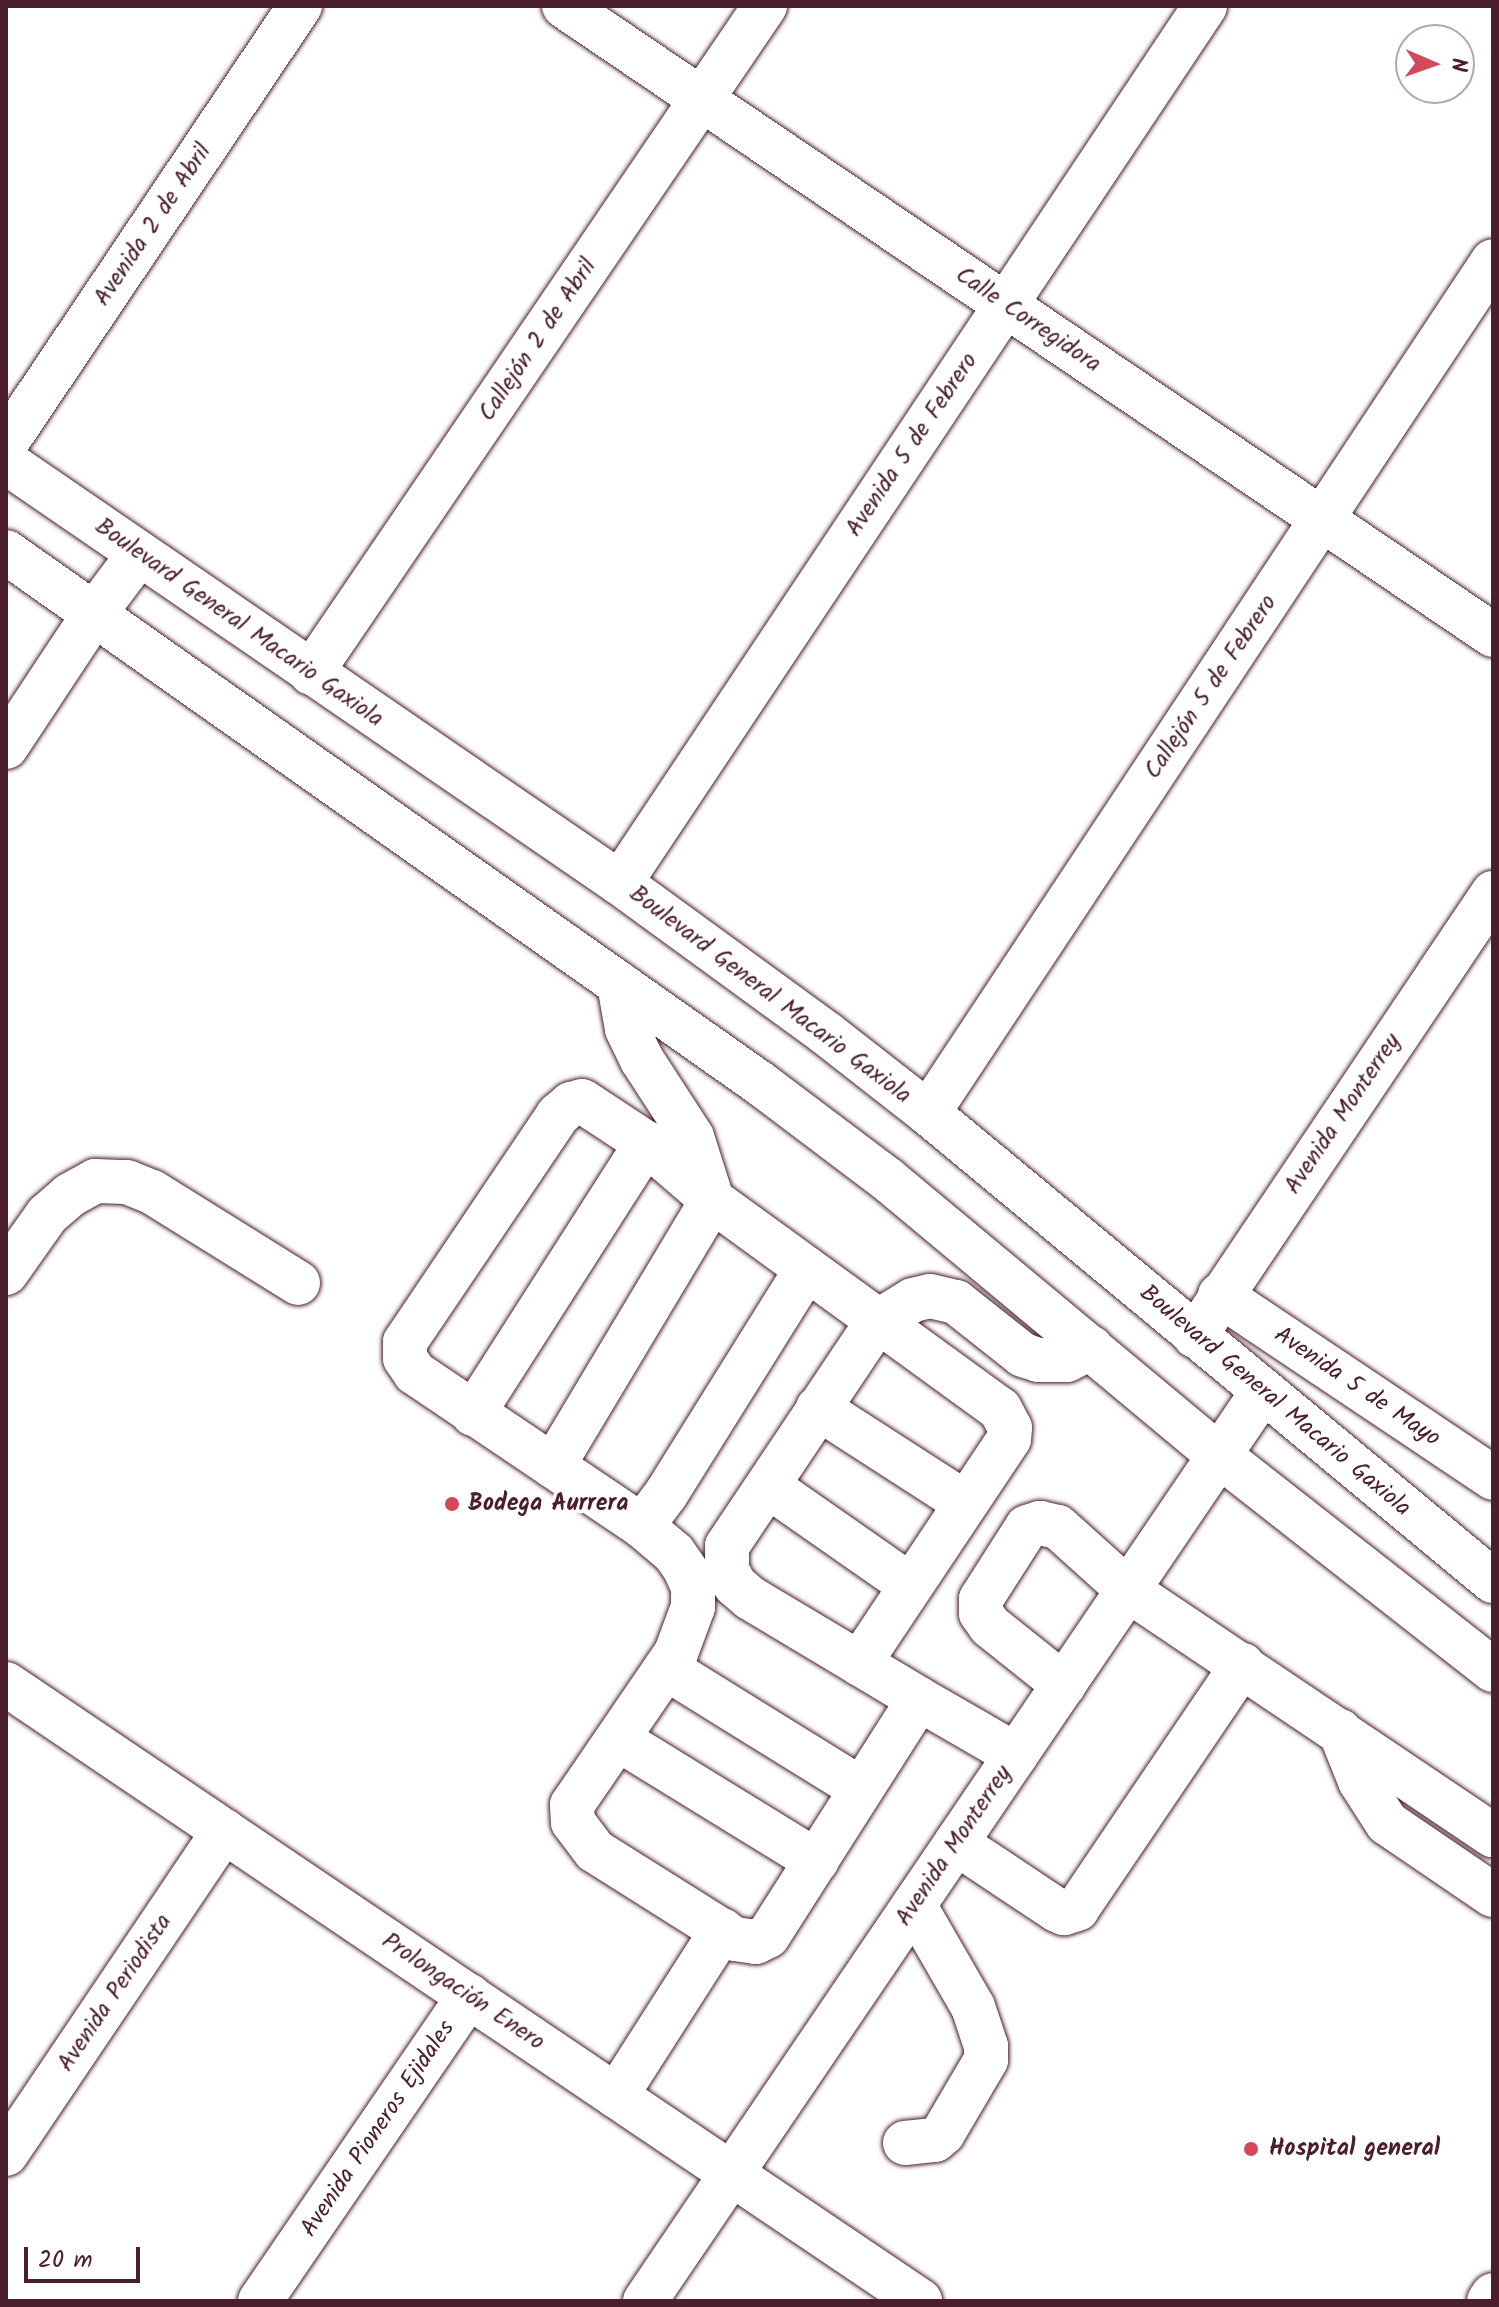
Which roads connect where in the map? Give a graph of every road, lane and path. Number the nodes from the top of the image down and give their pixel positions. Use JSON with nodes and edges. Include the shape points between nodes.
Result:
{"nodes":[{"id":1,"x":300,"y":6,"type":"edge"},
{"id":2,"x":564,"y":6,"type":"edge"},
{"id":3,"x":765,"y":6,"type":"edge"},
{"id":4,"x":1205,"y":6,"type":"edge"},
{"id":5,"x":702,"y":100,"type":"junction"},
{"id":6,"x":1493,"y":261,"type":"edge"},
{"id":7,"x":1005,"y":305,"type":"junction"},
{"id":8,"x":6,"y":443,"type":"edge"},
{"id":9,"x":6,"y":462,"type":"edge"},
{"id":10,"x":1322,"y":519,"type":"junction"},
{"id":11,"x":6,"y":552,"type":"edge"},
{"id":12,"x":139,"y":554,"type":"junction"},
{"id":13,"x":94,"y":614,"type":"junction"},
{"id":14,"x":1493,"y":635,"type":"edge"},
{"id":15,"x":311,"y":673,"type":"junction"},
{"id":16,"x":6,"y":747,"type":"edge"},
{"id":17,"x":620,"y":883,"type":"junction"},
{"id":18,"x":1493,"y":893,"type":"edge"},
{"id":19,"x":619,"y":984,"type":"junction"},
{"id":20,"x":928,"y":1113,"type":"junction"},
{"id":21,"x":646,"y":1143,"type":"junction"},
{"id":22,"x":712,"y":1200,"type":"junction"},
{"id":23,"x":806,"y":1270,"type":"junction"},
{"id":24,"x":6,"y":1273,"type":"edge"},
{"id":25,"x":298,"y":1283,"type":"dead end"},
{"id":26,"x":1220,"y":1295,"type":"junction"},
{"id":27,"x":877,"y":1322,"type":"junction"},
{"id":28,"x":1195,"y":1336,"type":"junction"},
{"id":29,"x":1091,"y":1348,"type":"junction"},
{"id":30,"x":1263,"y":1391,"type":"junction"},
{"id":31,"x":818,"y":1408,"type":"junction"},
{"id":32,"x":473,"y":1414,"type":"junction"},
{"id":33,"x":1220,"y":1456,"type":"junction"},
{"id":34,"x":553,"y":1466,"type":"junction"},
{"id":35,"x":1493,"y":1478,"type":"edge"},
{"id":36,"x":768,"y":1486,"type":"junction"},
{"id":37,"x":964,"y":1502,"type":"junction"},
{"id":38,"x":642,"y":1526,"type":"junction"},
{"id":39,"x":1493,"y":1581,"type":"edge"},
{"id":40,"x":910,"y":1585,"type":"junction"},
{"id":41,"x":1128,"y":1590,"type":"junction"},
{"id":42,"x":859,"y":1664,"type":"junction"},
{"id":43,"x":1242,"y":1665,"type":"junction"},
{"id":44,"x":666,"y":1668,"type":"junction"},
{"id":45,"x":1493,"y":1670,"type":"edge"},
{"id":46,"x":6,"y":1684,"type":"edge"},
{"id":47,"x":1064,"y":1685,"type":"junction"},
{"id":48,"x":919,"y":1699,"type":"junction"},
{"id":49,"x":1340,"y":1731,"type":"junction"},
{"id":50,"x":618,"y":1739,"type":"junction"},
{"id":51,"x":1016,"y":1755,"type":"junction"},
{"id":52,"x":861,"y":1789,"type":"junction"},
{"id":53,"x":224,"y":1831,"type":"junction"},
{"id":54,"x":1493,"y":1835,"type":"edge"},
{"id":55,"x":956,"y":1843,"type":"junction"},
{"id":56,"x":816,"y":1861,"type":"junction"},
{"id":57,"x":1493,"y":1895,"type":"edge"},
{"id":58,"x":914,"y":1905,"type":"junction"},
{"id":59,"x":722,"y":1930,"type":"junction"},
{"id":60,"x":469,"y":1996,"type":"junction"},
{"id":61,"x":616,"y":2096,"type":"junction"},
{"id":62,"x":905,"y":2143,"type":"dead end"},
{"id":63,"x":6,"y":2154,"type":"edge"},
{"id":64,"x":732,"y":2173,"type":"junction"},
{"id":65,"x":1493,"y":2295,"type":"edge"},
{"id":66,"x":260,"y":2301,"type":"edge"},
{"id":67,"x":645,"y":2301,"type":"edge"},
{"id":68,"x":920,"y":2301,"type":"edge"},
{"id":69,"x":1489,"y":2301,"type":"edge"}],
"edges":[{"from":1,"to":8,"type":"street","name":"Avenida 2 de Abril"},
{"from":2,"to":5,"type":"street","name":"Calle Corregidora"},
{"from":3,"to":5,"type":"street","name":"Callejón 2 de Abril"},
{"from":4,"to":7,"type":"street","name":"Avenida 5 de Febrero"},
{"from":5,"to":7,"type":"street","name":"Calle Corregidora"},
{"from":5,"to":15,"type":"street","name":"Callejón 2 de Abril"},
{"from":6,"to":10,"type":"street","name":"Callejón 5 de Febrero"},
{"from":7,"to":10,"type":"street","name":"Calle Corregidora"},
{"from":7,"to":17,"type":"street","name":"Avenida 5 de Febrero"},
{"from":9,"to":12,"type":"street","name":"Boulevard General Macario Gaxiola"},
{"from":10,"to":14,"type":"street","name":"Calle Corregidora"},
{"from":10,"to":20,"type":"street","name":"Callejón 5 de Febrero"},
{"from":11,"to":13,"type":"street"},
{"from":12,"to":13,"type":"street"},
{"from":12,"to":15,"type":"street","name":"Boulevard General Macario Gaxiola"},
{"from":13,"to":16,"type":"street"},
{"from":13,"to":19,"type":"street"},
{"from":15,"to":17,"type":"street","name":"Boulevard General Macario Gaxiola"},
{"from":17,"to":20,"type":"street","name":"Boulevard General Macario Gaxiola"},
{"from":18,"to":26,"type":"street","name":"Avenida Monterrey"},
{"from":19,"to":22,"type":"street","via":[[627,1029],[692,1137]]},
{"from":19,"to":29,"type":"street","via":[[887,1179]]},
{"from":20,"to":28,"type":"street","name":"Boulevard General Macario Gaxiola"},
{"from":21,"to":22,"type":"street"},
{"from":21,"to":32,"type":"street"},
{"from":21,"to":32,"type":"street","via":[[582,1101],[571,1104],[558,1115],[405,1342],[405,1358],[415,1373]]},
{"from":22,"to":23,"type":"street"},
{"from":22,"to":34,"type":"street"},
{"from":23,"to":27,"type":"street"},
{"from":23,"to":38,"type":"street"},
{"from":24,"to":25,"type":"street","via":[[47,1215],[70,1195],[106,1181],[152,1192]]},
{"from":26,"to":28,"type":"street","name":"Avenida Monterrey"},
{"from":26,"to":35,"type":"street","name":"Avenida 5 de Mayo"},
{"from":27,"to":29,"type":"street","via":[[913,1300],[943,1297],[1023,1355],[1067,1360]]},
{"from":27,"to":31,"type":"street"},
{"from":27,"to":37,"type":"street","via":[[1000,1409],[1010,1428],[1009,1439]]},
{"from":28,"to":30,"type":"street","name":"Boulevard General Macario Gaxiola"},
{"from":29,"to":33,"type":"street"},
{"from":30,"to":33,"type":"street","name":"Avenida Monterrey"},
{"from":30,"to":39,"type":"street","name":"Boulevard General Macario Gaxiola"},
{"from":31,"to":36,"type":"street"},
{"from":31,"to":37,"type":"street"},
{"from":32,"to":34,"type":"street"},
{"from":33,"to":41,"type":"street","name":"Avenida Monterrey"},
{"from":33,"to":45,"type":"street"},
{"from":34,"to":38,"type":"street"},
{"from":36,"to":40,"type":"street"},
{"from":36,"to":42,"type":"street","via":[[727,1546],[727,1570],[750,1598]]},
{"from":37,"to":40,"type":"street"},
{"from":38,"to":44,"type":"street","via":[[674,1553],[693,1587],[689,1620]]},
{"from":40,"to":42,"type":"street"},
{"from":41,"to":43,"type":"street"},
{"from":41,"to":47,"type":"street","name":"Avenida Monterrey"},
{"from":41,"to":47,"type":"street","via":[[1058,1527],[1027,1527],[981,1599],[981,1613]]},
{"from":42,"to":48,"type":"street"},
{"from":43,"to":49,"type":"street"},
{"from":43,"to":55,"type":"street","via":[[1077,1909],[1057,1910]]},
{"from":44,"to":50,"type":"street"},
{"from":44,"to":52,"type":"street"},
{"from":46,"to":53,"type":"street","name":"Prolongación Enero"},
{"from":47,"to":51,"type":"street","name":"Avenida Monterrey"},
{"from":48,"to":51,"type":"street"},
{"from":48,"to":52,"type":"street"},
{"from":49,"to":54,"type":"street"},
{"from":49,"to":57,"type":"street","via":[[1360,1781],[1387,1823]]},
{"from":50,"to":56,"type":"street"},
{"from":50,"to":59,"type":"street","via":[[572,1805],[580,1836],[595,1851]]},
{"from":51,"to":55,"type":"street","name":"Avenida Monterrey"},
{"from":52,"to":56,"type":"street"},
{"from":53,"to":60,"type":"street","name":"Prolongación Enero"},
{"from":53,"to":63,"type":"street","name":"Avenida Periodista"},
{"from":55,"to":58,"type":"street","name":"Avenida Monterrey"},
{"from":56,"to":59,"type":"street","via":[[768,1936],[746,1942]]},
{"from":58,"to":62,"type":"street","via":[[973,2007],[986,2060],[943,2133],[935,2140]]},
{"from":58,"to":64,"type":"street","name":"Avenida Monterrey"},
{"from":59,"to":61,"type":"street"},
{"from":60,"to":61,"type":"street","name":"Prolongación Enero"},
{"from":60,"to":66,"type":"street","name":"Avenida Pioneros Ejidales"},
{"from":61,"to":64,"type":"street","name":"Prolongación Enero"},
{"from":64,"to":67,"type":"street","name":"Avenida Monterrey"},
{"from":64,"to":68,"type":"street","name":"Prolongación Enero"},
{"from":65,"to":69,"type":"street"}]}
